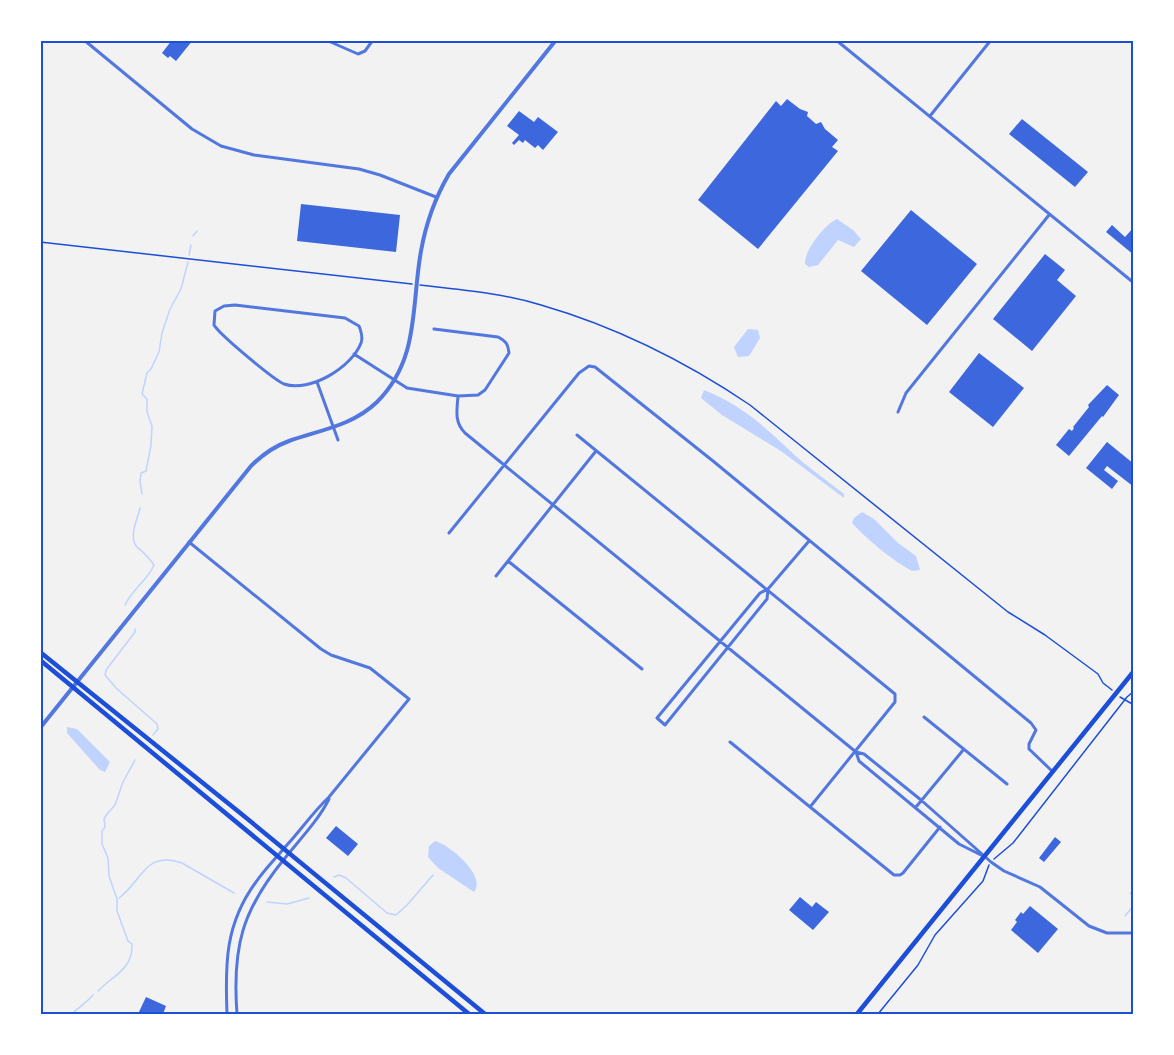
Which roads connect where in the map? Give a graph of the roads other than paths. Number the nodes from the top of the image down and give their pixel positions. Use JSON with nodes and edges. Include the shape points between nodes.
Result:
{"nodes":[{"id":1,"x":84,"y":40,"type":"edge"},
{"id":2,"x":326,"y":40,"type":"edge"},
{"id":3,"x":373,"y":40,"type":"edge"},
{"id":4,"x":556,"y":40,"type":"edge"},
{"id":5,"x":836,"y":40,"type":"edge"},
{"id":6,"x":990,"y":40,"type":"edge"},
{"id":7,"x":930,"y":116,"type":"junction"},
{"id":8,"x":436,"y":197,"type":"junction"},
{"id":9,"x":1049,"y":215,"type":"junction"},
{"id":10,"x":1134,"y":283,"type":"edge"},
{"id":11,"x":434,"y":329,"type":"dead end"},
{"id":12,"x":354,"y":354,"type":"junction"},
{"id":13,"x":394,"y":380,"type":"junction"},
{"id":14,"x":317,"y":382,"type":"junction"},
{"id":15,"x":458,"y":396,"type":"junction"},
{"id":16,"x":898,"y":412,"type":"dead end"},
{"id":17,"x":333,"y":428,"type":"junction"},
{"id":18,"x":577,"y":435,"type":"dead end"},
{"id":19,"x":338,"y":440,"type":"dead end"},
{"id":20,"x":597,"y":450,"type":"junction"},
{"id":21,"x":503,"y":464,"type":"junction"},
{"id":22,"x":552,"y":505,"type":"junction"},
{"id":23,"x":449,"y":533,"type":"dead end"},
{"id":24,"x":809,"y":541,"type":"junction"},
{"id":25,"x":189,"y":542,"type":"junction"},
{"id":26,"x":508,"y":561,"type":"junction"},
{"id":27,"x":496,"y":576,"type":"dead end"},
{"id":28,"x":768,"y":589,"type":"junction"},
{"id":29,"x":719,"y":641,"type":"junction"},
{"id":30,"x":727,"y":647,"type":"junction"},
{"id":31,"x":40,"y":652,"type":"edge"},
{"id":32,"x":40,"y":660,"type":"edge"},
{"id":33,"x":642,"y":669,"type":"dead end"},
{"id":34,"x":1134,"y":671,"type":"edge"},
{"id":35,"x":78,"y":682,"type":"junction"},
{"id":36,"x":73,"y":688,"type":"junction"},
{"id":37,"x":924,"y":717,"type":"dead end"},
{"id":38,"x":40,"y":728,"type":"edge"},
{"id":39,"x":730,"y":742,"type":"dead end"},
{"id":40,"x":964,"y":749,"type":"junction"},
{"id":41,"x":856,"y":752,"type":"junction"},
{"id":42,"x":1052,"y":771,"type":"junction"},
{"id":43,"x":1007,"y":784,"type":"dead end"},
{"id":44,"x":330,"y":797,"type":"junction"},
{"id":45,"x":921,"y":800,"type":"junction"},
{"id":46,"x":810,"y":807,"type":"junction"},
{"id":47,"x":916,"y":807,"type":"junction"},
{"id":48,"x":940,"y":827,"type":"junction"},
{"id":49,"x":287,"y":851,"type":"junction"},
{"id":50,"x":276,"y":856,"type":"junction"},
{"id":51,"x":985,"y":857,"type":"junction"},
{"id":52,"x":282,"y":861,"type":"junction"},
{"id":53,"x":1134,"y":933,"type":"edge"},
{"id":54,"x":463,"y":996,"type":"junction"},
{"id":55,"x":456,"y":1004,"type":"junction"},
{"id":56,"x":227,"y":1014,"type":"edge"},
{"id":57,"x":237,"y":1014,"type":"edge"},
{"id":58,"x":469,"y":1014,"type":"edge"},
{"id":59,"x":485,"y":1014,"type":"edge"},
{"id":60,"x":857,"y":1014,"type":"edge"}],
"edges":[{"from":1,"to":8,"type":"street","via":[[192,129],[220,146],[254,155],[359,169]]},
{"from":2,"to":3,"type":"street","via":[[358,54]]},
{"from":4,"to":8,"type":"street","via":[[449,174]]},
{"from":5,"to":7,"type":"street"},
{"from":6,"to":7,"type":"street"},
{"from":7,"to":9,"type":"street"},
{"from":8,"to":13,"type":"street","via":[[421,250],[411,338]]},
{"from":9,"to":10,"type":"street"},
{"from":9,"to":16,"type":"street","via":[[906,393]]},
{"from":11,"to":15,"type":"street","via":[[498,337],[509,346],[506,360],[485,390],[478,395]]},
{"from":12,"to":13,"type":"street"},
{"from":12,"to":14,"type":"street","via":[[338,370]]},
{"from":12,"to":14,"type":"street","via":[[362,334],[359,326],[345,318],[236,305],[215,311],[216,329],[284,384]]},
{"from":13,"to":15,"type":"street","via":[[413,390]]},
{"from":13,"to":17,"type":"street","via":[[371,407]]},
{"from":14,"to":17,"type":"street"},
{"from":15,"to":21,"type":"street","via":[[456,417],[461,429]]},
{"from":17,"to":19,"type":"street"},
{"from":17,"to":25,"type":"street","via":[[288,441],[259,458]]},
{"from":18,"to":20,"type":"street"},
{"from":20,"to":22,"type":"street"},
{"from":20,"to":28,"type":"street"},
{"from":21,"to":22,"type":"street"},
{"from":21,"to":23,"type":"street"},
{"from":21,"to":24,"type":"street","via":[[589,366],[599,369]]},
{"from":22,"to":26,"type":"street"},
{"from":22,"to":29,"type":"street"},
{"from":24,"to":28,"type":"street"},
{"from":24,"to":42,"type":"street","via":[[1031,723],[1036,730],[1029,749]]},
{"from":25,"to":35,"type":"street"},
{"from":25,"to":44,"type":"street","via":[[321,649],[370,668],[409,699]]},
{"from":26,"to":27,"type":"street"},
{"from":26,"to":33,"type":"street"},
{"from":28,"to":29,"type":"street","via":[[760,593]]},
{"from":28,"to":30,"type":"street","via":[[767,598]]},
{"from":28,"to":41,"type":"street","via":[[897,696]]},
{"from":29,"to":30,"type":"street"},
{"from":29,"to":30,"type":"street","via":[[657,718],[665,725]]},
{"from":30,"to":41,"type":"street"},
{"from":31,"to":35,"type":"main road"},
{"from":32,"to":36,"type":"main road"},
{"from":34,"to":42,"type":"main road"},
{"from":35,"to":36,"type":"street"},
{"from":35,"to":49,"type":"main road"},
{"from":36,"to":38,"type":"street"},
{"from":36,"to":50,"type":"main road"},
{"from":37,"to":40,"type":"street"},
{"from":39,"to":46,"type":"street"},
{"from":40,"to":43,"type":"street"},
{"from":40,"to":45,"type":"street"},
{"from":41,"to":45,"type":"street","via":[[864,754]]},
{"from":41,"to":46,"type":"street"},
{"from":41,"to":47,"type":"street","via":[[859,761]]},
{"from":42,"to":51,"type":"main road"},
{"from":44,"to":49,"type":"street"},
{"from":44,"to":49,"type":"street","via":[[317,819]]},
{"from":45,"to":47,"type":"street"},
{"from":45,"to":51,"type":"street"},
{"from":46,"to":48,"type":"street","via":[[897,876]]},
{"from":47,"to":48,"type":"street"},
{"from":48,"to":51,"type":"street","via":[[960,844]]},
{"from":49,"to":50,"type":"street"},
{"from":49,"to":52,"type":"street"},
{"from":49,"to":54,"type":"main road"},
{"from":50,"to":52,"type":"main road"},
{"from":50,"to":56,"type":"street","via":[[249,892],[228,940]]},
{"from":51,"to":53,"type":"street","via":[[1004,871],[1040,887],[1089,926],[1115,934]]},
{"from":51,"to":60,"type":"main road"},
{"from":52,"to":55,"type":"main road"},
{"from":52,"to":57,"type":"street","via":[[256,897],[239,942],[235,976]]},
{"from":54,"to":55,"type":"main road"},
{"from":54,"to":59,"type":"main road"},
{"from":55,"to":58,"type":"main road"}]}
